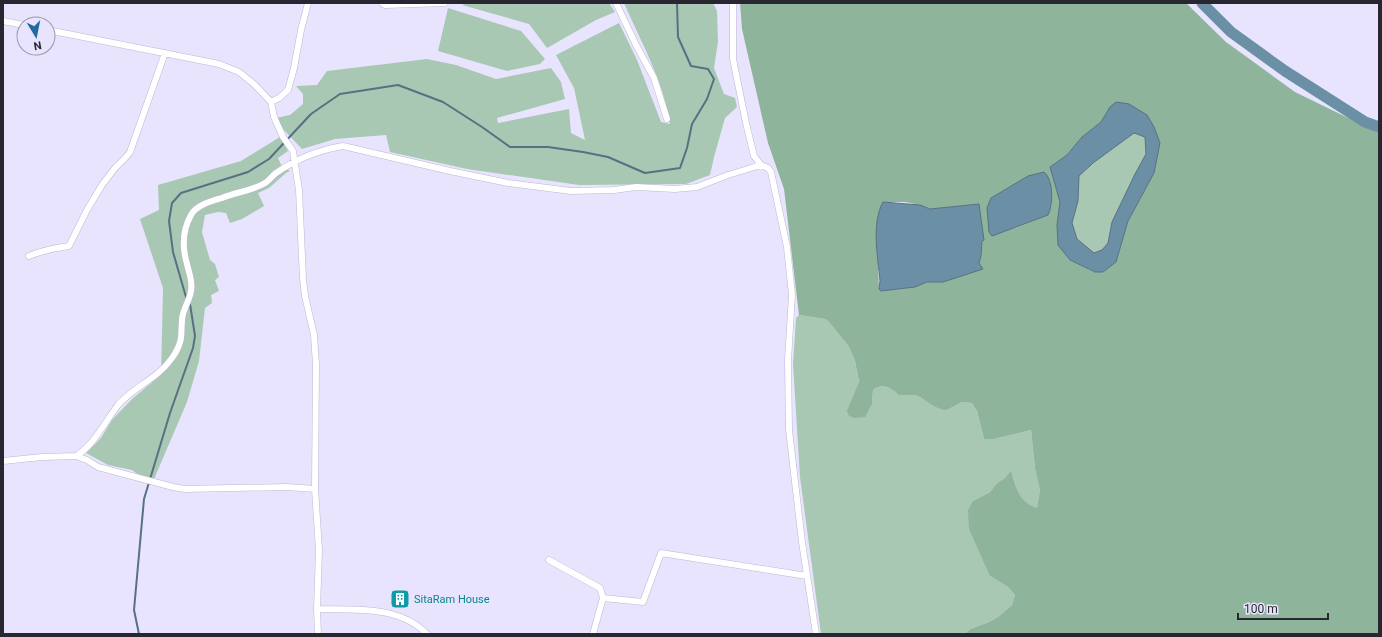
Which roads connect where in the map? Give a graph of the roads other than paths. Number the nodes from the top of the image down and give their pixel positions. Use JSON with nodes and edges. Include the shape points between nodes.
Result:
{"nodes":[{"id":1,"x":308,"y":3,"type":"edge"},
{"id":2,"x":382,"y":3,"type":"edge"},
{"id":3,"x":440,"y":3,"type":"edge"},
{"id":4,"x":445,"y":3,"type":"edge"},
{"id":5,"x":616,"y":3,"type":"edge"},
{"id":6,"x":733,"y":3,"type":"edge"},
{"id":7,"x":3,"y":21,"type":"edge"},
{"id":8,"x":16,"y":23,"type":"edge"},
{"id":9,"x":56,"y":32,"type":"edge"},
{"id":10,"x":165,"y":53,"type":"junction"},
{"id":11,"x":271,"y":102,"type":"junction"},
{"id":12,"x":667,"y":119,"type":"dead end"},
{"id":13,"x":295,"y":162,"type":"junction"},
{"id":14,"x":761,"y":165,"type":"junction"},
{"id":15,"x":29,"y":256,"type":"dead end"},
{"id":16,"x":76,"y":456,"type":"junction"},
{"id":17,"x":3,"y":461,"type":"edge"},
{"id":18,"x":315,"y":489,"type":"junction"},
{"id":19,"x":549,"y":560,"type":"dead end"},
{"id":20,"x":807,"y":576,"type":"junction"},
{"id":21,"x":602,"y":598,"type":"junction"},
{"id":22,"x":316,"y":609,"type":"junction"},
{"id":23,"x":318,"y":634,"type":"edge"},
{"id":24,"x":427,"y":634,"type":"edge"},
{"id":25,"x":593,"y":634,"type":"edge"},
{"id":26,"x":816,"y":634,"type":"edge"}],
"edges":[{"from":1,"to":11,"type":"street","via":[[288,90]]},
{"from":2,"to":3,"type":"street"},
{"from":3,"to":4,"type":"street"},
{"from":5,"to":12,"type":"street","via":[[654,78]]},
{"from":6,"to":14,"type":"street","via":[[734,59],[754,156]]},
{"from":7,"to":8,"type":"street"},
{"from":9,"to":10,"type":"street"},
{"from":10,"to":11,"type":"street","via":[[219,64],[240,72]]},
{"from":10,"to":15,"type":"street","via":[[130,152],[102,185],[69,246],[41,250]]},
{"from":11,"to":13,"type":"street","via":[[274,117],[283,137],[294,151]]},
{"from":13,"to":14,"type":"street","via":[[330,148],[343,146],[508,183],[572,191],[697,187]]},
{"from":13,"to":16,"type":"street","via":[[254,189],[203,205],[192,213],[184,229],[183,244],[191,291],[182,316],[181,340],[173,356],[159,372],[119,405],[98,435]]},
{"from":13,"to":18,"type":"street","via":[[299,190],[303,279],[314,335],[316,364]]},
{"from":14,"to":20,"type":"street","via":[[771,172],[787,247],[792,295],[788,360],[789,430]]},
{"from":16,"to":17,"type":"street"},
{"from":16,"to":18,"type":"street","via":[[98,467],[185,489]]},
{"from":18,"to":22,"type":"street","via":[[319,550]]},
{"from":19,"to":21,"type":"street","via":[[600,588]]},
{"from":20,"to":21,"type":"street","via":[[661,552],[643,602]]},
{"from":20,"to":26,"type":"street"},
{"from":21,"to":25,"type":"street"},
{"from":22,"to":23,"type":"street"},
{"from":22,"to":24,"type":"street","via":[[378,611],[405,618]]}]}
